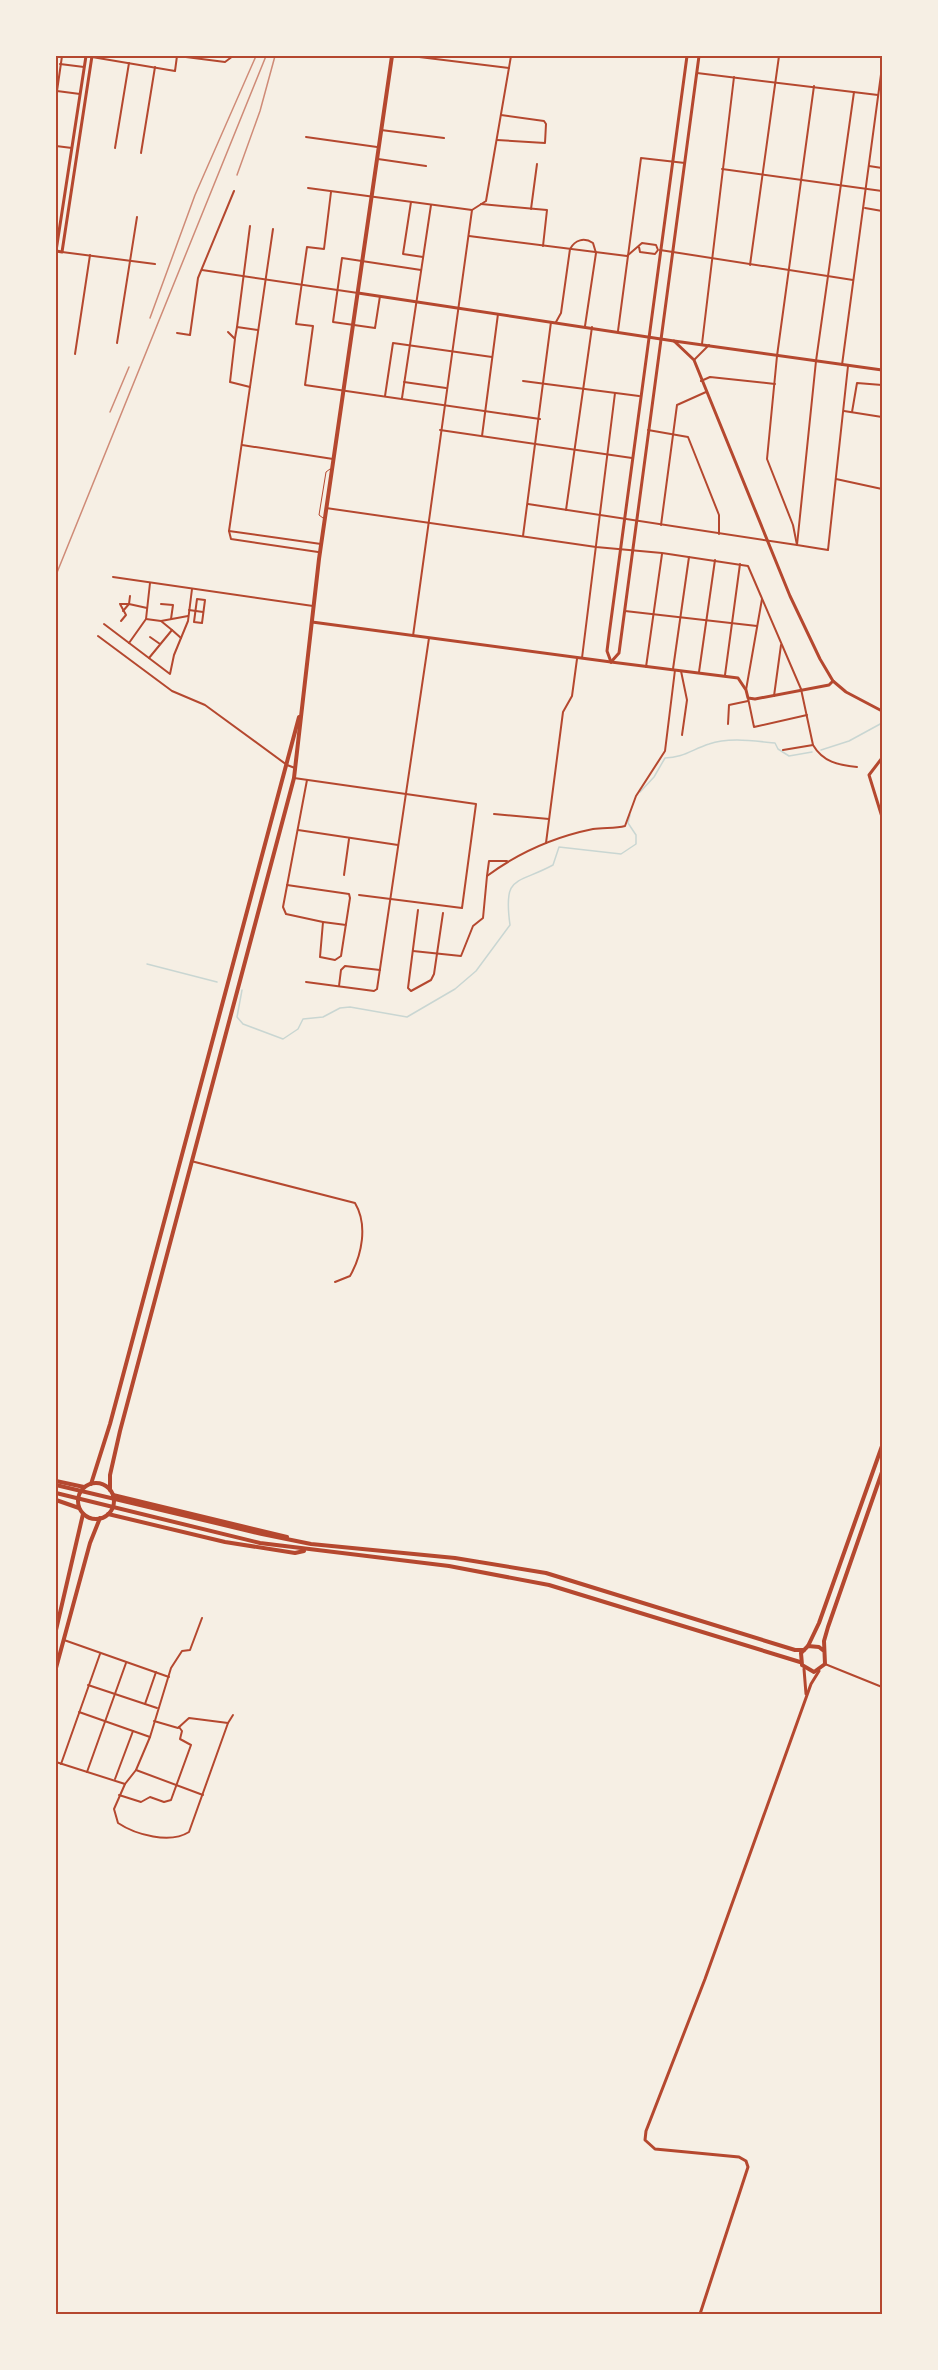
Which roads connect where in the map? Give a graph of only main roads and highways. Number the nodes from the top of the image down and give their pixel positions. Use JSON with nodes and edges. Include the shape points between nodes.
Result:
{"nodes":[{"id":1,"x":86,"y":56,"type":"edge"},
{"id":2,"x":92,"y":56,"type":"edge"},
{"id":3,"x":392,"y":56,"type":"edge"},
{"id":4,"x":687,"y":56,"type":"edge"},
{"id":5,"x":699,"y":56,"type":"edge"},
{"id":6,"x":56,"y":251,"type":"edge"},
{"id":7,"x":358,"y":293,"type":"junction"},
{"id":8,"x":648,"y":335,"type":"junction"},
{"id":9,"x":661,"y":338,"type":"junction"},
{"id":10,"x":674,"y":341,"type":"junction"},
{"id":11,"x":882,"y":370,"type":"edge"},
{"id":12,"x":311,"y":622,"type":"junction"},
{"id":13,"x":611,"y":662,"type":"junction"},
{"id":14,"x":833,"y":681,"type":"junction"},
{"id":15,"x":302,"y":701,"type":"junction"},
{"id":16,"x":882,"y":711,"type":"edge"},
{"id":17,"x":882,"y":758,"type":"edge"},
{"id":18,"x":882,"y":817,"type":"edge"},
{"id":19,"x":273,"y":822,"type":"junction"},
{"id":20,"x":283,"y":825,"type":"junction"},
{"id":21,"x":882,"y":1446,"type":"edge"},
{"id":22,"x":882,"y":1472,"type":"edge"},
{"id":23,"x":56,"y":1483,"type":"edge"},
{"id":24,"x":91,"y":1484,"type":"junction"},
{"id":25,"x":85,"y":1487,"type":"junction"},
{"id":26,"x":56,"y":1493,"type":"edge"},
{"id":27,"x":112,"y":1493,"type":"junction"},
{"id":28,"x":56,"y":1500,"type":"edge"},
{"id":29,"x":79,"y":1508,"type":"junction"},
{"id":30,"x":83,"y":1514,"type":"junction"},
{"id":31,"x":108,"y":1514,"type":"junction"},
{"id":32,"x":100,"y":1518,"type":"junction"},
{"id":33,"x":311,"y":1544,"type":"junction"},
{"id":34,"x":310,"y":1551,"type":"junction"},
{"id":35,"x":56,"y":1630,"type":"edge"},
{"id":36,"x":808,"y":1646,"type":"junction"},
{"id":37,"x":804,"y":1650,"type":"junction"},
{"id":38,"x":824,"y":1651,"type":"junction"},
{"id":39,"x":800,"y":1662,"type":"junction"},
{"id":40,"x":56,"y":1668,"type":"edge"},
{"id":41,"x":804,"y":1669,"type":"junction"},
{"id":42,"x":819,"y":1671,"type":"junction"},
{"id":43,"x":806,"y":1699,"type":"junction"},
{"id":44,"x":700,"y":2314,"type":"edge"}],
"edges":[{"from":1,"to":6,"type":"main road"},
{"from":2,"to":6,"type":"main road","via":[[62,252]]},
{"from":3,"to":7,"type":"highway"},
{"from":4,"to":8,"type":"main road"},
{"from":5,"to":9,"type":"main road"},
{"from":7,"to":8,"type":"main road"},
{"from":7,"to":12,"type":"highway"},
{"from":8,"to":9,"type":"main road"},
{"from":8,"to":13,"type":"main road","via":[[607,651]]},
{"from":9,"to":10,"type":"main road"},
{"from":9,"to":13,"type":"main road","via":[[619,653]]},
{"from":10,"to":11,"type":"main road"},
{"from":10,"to":14,"type":"main road","via":[[694,360],[795,607]]},
{"from":12,"to":13,"type":"main road"},
{"from":12,"to":15,"type":"highway"},
{"from":13,"to":14,"type":"main road","via":[[738,678],[748,699],[829,685]]},
{"from":14,"to":16,"type":"main road"},
{"from":15,"to":19,"type":"highway"},
{"from":15,"to":20,"type":"highway","via":[[294,778]]},
{"from":17,"to":18,"type":"main road","via":[[869,775]]},
{"from":19,"to":20,"type":"highway"},
{"from":19,"to":24,"type":"highway"},
{"from":20,"to":27,"type":"highway","via":[[120,1431],[110,1475]]},
{"from":21,"to":36,"type":"highway"},
{"from":22,"to":38,"type":"highway","via":[[828,1627]]},
{"from":23,"to":25,"type":"highway"},
{"from":23,"to":33,"type":"highway"},
{"from":24,"to":25,"type":"highway"},
{"from":24,"to":27,"type":"highway","via":[[102,1484]]},
{"from":25,"to":29,"type":"highway","via":[[78,1499]]},
{"from":26,"to":34,"type":"highway","via":[[260,1543]]},
{"from":27,"to":31,"type":"highway","via":[[113,1505]]},
{"from":27,"to":33,"type":"highway"},
{"from":28,"to":29,"type":"highway"},
{"from":29,"to":30,"type":"highway"},
{"from":30,"to":32,"type":"highway"},
{"from":30,"to":35,"type":"highway"},
{"from":31,"to":32,"type":"highway"},
{"from":31,"to":34,"type":"highway","via":[[225,1542],[295,1553]]},
{"from":32,"to":40,"type":"highway"},
{"from":33,"to":37,"type":"highway","via":[[471,1560],[546,1573]]},
{"from":34,"to":39,"type":"highway","via":[[507,1575]]},
{"from":36,"to":37,"type":"highway"},
{"from":36,"to":38,"type":"highway"},
{"from":37,"to":39,"type":"highway"},
{"from":38,"to":42,"type":"highway","via":[[825,1664]]},
{"from":39,"to":41,"type":"highway"},
{"from":41,"to":42,"type":"highway"},
{"from":41,"to":43,"type":"main road"},
{"from":42,"to":43,"type":"main road"},
{"from":43,"to":44,"type":"main road","via":[[646,2131],[645,2140],[655,2149],[747,2161]]}]}
